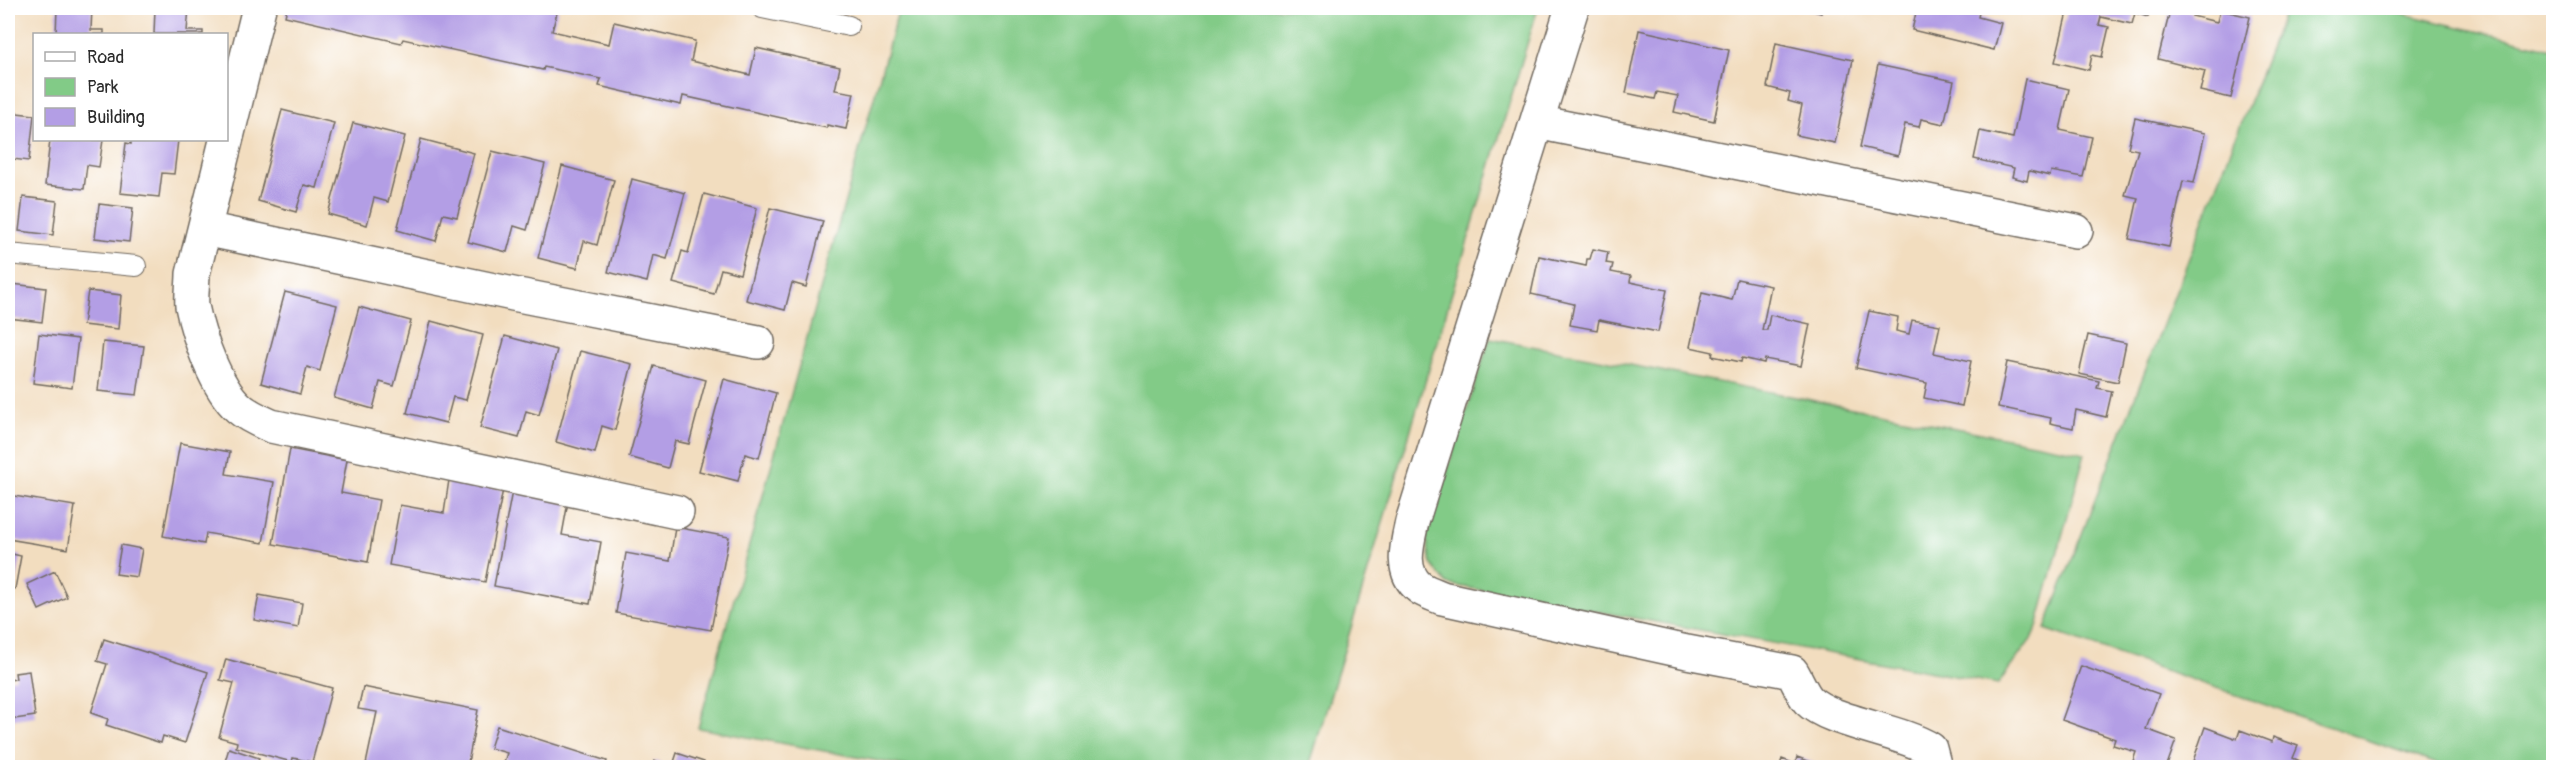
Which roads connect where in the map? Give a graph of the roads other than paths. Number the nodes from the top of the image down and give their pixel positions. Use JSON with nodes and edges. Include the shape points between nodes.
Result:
{"nodes":[{"id":1,"x":259,"y":8,"type":"edge"},
{"id":2,"x":762,"y":8,"type":"edge"},
{"id":3,"x":1572,"y":8,"type":"edge"},
{"id":4,"x":849,"y":26,"type":"dead end"},
{"id":5,"x":1537,"y":122,"type":"junction"},
{"id":6,"x":228,"y":133,"type":"edge"},
{"id":7,"x":226,"y":141,"type":"edge"},
{"id":8,"x":204,"y":229,"type":"junction"},
{"id":9,"x":2076,"y":231,"type":"dead end"},
{"id":10,"x":8,"y":254,"type":"edge"},
{"id":11,"x":136,"y":266,"type":"dead end"},
{"id":12,"x":758,"y":342,"type":"dead end"},
{"id":13,"x":677,"y":512,"type":"dead end"},
{"id":14,"x":1935,"y":768,"type":"edge"}],
"edges":[{"from":1,"to":6,"type":"street"},
{"from":2,"to":4,"type":"lane"},
{"from":3,"to":5,"type":"street"},
{"from":5,"to":9,"type":"street"},
{"from":5,"to":14,"type":"street","via":[[1412,522],[1406,548],[1407,570],[1420,588],[1442,598],[1792,672],[1809,701],[1830,714],[1916,740],[1930,748]]},
{"from":7,"to":8,"type":"street"},
{"from":8,"to":12,"type":"street"},
{"from":8,"to":13,"type":"street","via":[[193,274],[192,305],[222,386],[238,407],[252,417],[271,426]]},
{"from":10,"to":11,"type":"lane"}]}
